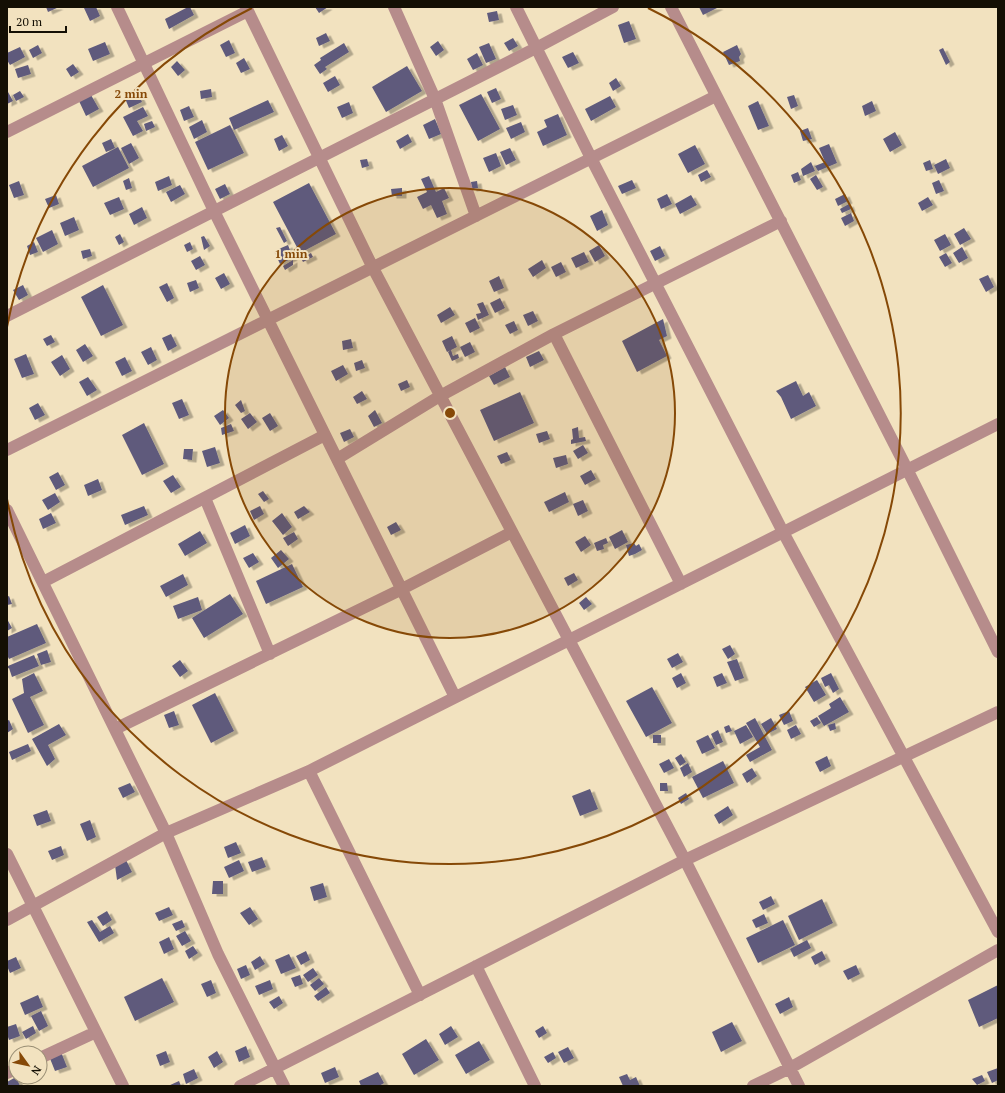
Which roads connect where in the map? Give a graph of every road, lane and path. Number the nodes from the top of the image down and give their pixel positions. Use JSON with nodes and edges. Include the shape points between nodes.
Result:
{"nodes":[{"id":1,"x":117,"y":7,"type":"edge"},
{"id":2,"x":394,"y":7,"type":"edge"},
{"id":3,"x":516,"y":7,"type":"edge"},
{"id":4,"x":613,"y":7,"type":"edge"},
{"id":5,"x":671,"y":7,"type":"edge"},
{"id":6,"x":247,"y":9,"type":"edge"},
{"id":7,"x":536,"y":48,"type":"junction"},
{"id":8,"x":144,"y":64,"type":"junction"},
{"id":9,"x":716,"y":96,"type":"junction"},
{"id":10,"x":435,"y":100,"type":"junction"},
{"id":11,"x":7,"y":132,"type":"edge"},
{"id":12,"x":320,"y":158,"type":"junction"},
{"id":13,"x":591,"y":158,"type":"junction"},
{"id":14,"x":214,"y":211,"type":"junction"},
{"id":15,"x":476,"y":216,"type":"junction"},
{"id":16,"x":781,"y":221,"type":"junction"},
{"id":17,"x":373,"y":268,"type":"junction"},
{"id":18,"x":656,"y":284,"type":"junction"},
{"id":19,"x":7,"y":316,"type":"edge"},
{"id":20,"x":268,"y":320,"type":"junction"},
{"id":21,"x":554,"y":334,"type":"junction"},
{"id":22,"x":440,"y":396,"type":"junction"},
{"id":23,"x":998,"y":424,"type":"edge"},
{"id":24,"x":324,"y":435,"type":"junction"},
{"id":25,"x":7,"y":450,"type":"edge"},
{"id":26,"x":337,"y":459,"type":"junction"},
{"id":27,"x":907,"y":469,"type":"junction"},
{"id":28,"x":205,"y":498,"type":"junction"},
{"id":29,"x":7,"y":510,"type":"edge"},
{"id":30,"x":512,"y":532,"type":"junction"},
{"id":31,"x":783,"y":532,"type":"junction"},
{"id":32,"x":43,"y":582,"type":"junction"},
{"id":33,"x":681,"y":584,"type":"junction"},
{"id":34,"x":402,"y":589,"type":"junction"},
{"id":35,"x":570,"y":640,"type":"junction"},
{"id":36,"x":998,"y":652,"type":"edge"},
{"id":37,"x":270,"y":654,"type":"junction"},
{"id":38,"x":455,"y":697,"type":"junction"},
{"id":39,"x":998,"y":712,"type":"edge"},
{"id":40,"x":115,"y":729,"type":"junction"},
{"id":41,"x":902,"y":757,"type":"junction"},
{"id":42,"x":309,"y":770,"type":"junction"},
{"id":43,"x":166,"y":833,"type":"junction"},
{"id":44,"x":7,"y":854,"type":"edge"},
{"id":45,"x":685,"y":860,"type":"junction"},
{"id":46,"x":33,"y":907,"type":"junction"},
{"id":47,"x":7,"y":920,"type":"edge"},
{"id":48,"x":998,"y":932,"type":"edge"},
{"id":49,"x":998,"y":950,"type":"edge"},
{"id":50,"x":476,"y":966,"type":"junction"},
{"id":51,"x":420,"y":994,"type":"junction"},
{"id":52,"x":96,"y":1032,"type":"junction"},
{"id":53,"x":48,"y":1054,"type":"edge"},
{"id":54,"x":275,"y":1068,"type":"junction"},
{"id":55,"x":790,"y":1068,"type":"junction"},
{"id":56,"x":124,"y":1086,"type":"edge"},
{"id":57,"x":240,"y":1086,"type":"edge"},
{"id":58,"x":284,"y":1086,"type":"edge"},
{"id":59,"x":534,"y":1086,"type":"edge"},
{"id":60,"x":753,"y":1086,"type":"edge"},
{"id":61,"x":799,"y":1086,"type":"edge"}],
"edges":[{"from":1,"to":8,"type":"street"},
{"from":2,"to":10,"type":"street"},
{"from":3,"to":7,"type":"street"},
{"from":4,"to":7,"type":"street"},
{"from":5,"to":9,"type":"street"},
{"from":6,"to":8,"type":"street"},
{"from":6,"to":12,"type":"street"},
{"from":7,"to":10,"type":"street"},
{"from":7,"to":13,"type":"street"},
{"from":8,"to":11,"type":"street"},
{"from":8,"to":14,"type":"street"},
{"from":9,"to":13,"type":"street"},
{"from":9,"to":16,"type":"street"},
{"from":10,"to":12,"type":"street"},
{"from":10,"to":15,"type":"street"},
{"from":12,"to":14,"type":"street"},
{"from":12,"to":17,"type":"street"},
{"from":13,"to":15,"type":"street"},
{"from":13,"to":18,"type":"street"},
{"from":14,"to":19,"type":"street"},
{"from":14,"to":20,"type":"street"},
{"from":15,"to":17,"type":"street"},
{"from":16,"to":18,"type":"street"},
{"from":16,"to":27,"type":"street"},
{"from":17,"to":20,"type":"street"},
{"from":17,"to":22,"type":"street"},
{"from":18,"to":21,"type":"street"},
{"from":18,"to":31,"type":"street"},
{"from":20,"to":24,"type":"street"},
{"from":20,"to":25,"type":"street"},
{"from":21,"to":22,"type":"street"},
{"from":21,"to":33,"type":"street"},
{"from":22,"to":26,"type":"street"},
{"from":22,"to":30,"type":"street"},
{"from":23,"to":27,"type":"street"},
{"from":24,"to":26,"type":"street"},
{"from":24,"to":28,"type":"street"},
{"from":26,"to":34,"type":"street"},
{"from":27,"to":31,"type":"street"},
{"from":27,"to":36,"type":"street"},
{"from":28,"to":32,"type":"street"},
{"from":28,"to":37,"type":"street"},
{"from":29,"to":32,"type":"street"},
{"from":30,"to":34,"type":"street"},
{"from":30,"to":35,"type":"street"},
{"from":31,"to":33,"type":"street"},
{"from":31,"to":41,"type":"street"},
{"from":32,"to":40,"type":"street"},
{"from":33,"to":35,"type":"street"},
{"from":34,"to":37,"type":"street"},
{"from":34,"to":38,"type":"street"},
{"from":35,"to":38,"type":"street"},
{"from":35,"to":45,"type":"street"},
{"from":37,"to":40,"type":"street"},
{"from":38,"to":42,"type":"street"},
{"from":39,"to":41,"type":"street"},
{"from":40,"to":43,"type":"street"},
{"from":41,"to":45,"type":"street"},
{"from":41,"to":48,"type":"street"},
{"from":42,"to":43,"type":"street"},
{"from":42,"to":51,"type":"street"},
{"from":43,"to":46,"type":"street"},
{"from":43,"to":54,"type":"street","via":[[218,954]]},
{"from":44,"to":46,"type":"street"},
{"from":45,"to":50,"type":"street"},
{"from":45,"to":55,"type":"street"},
{"from":46,"to":47,"type":"street"},
{"from":46,"to":52,"type":"street"},
{"from":49,"to":55,"type":"street"},
{"from":50,"to":51,"type":"street"},
{"from":50,"to":59,"type":"street"},
{"from":51,"to":54,"type":"street"},
{"from":52,"to":53,"type":"street"},
{"from":52,"to":56,"type":"street"},
{"from":54,"to":57,"type":"street"},
{"from":54,"to":58,"type":"street"},
{"from":55,"to":60,"type":"street"},
{"from":55,"to":61,"type":"street"}]}
